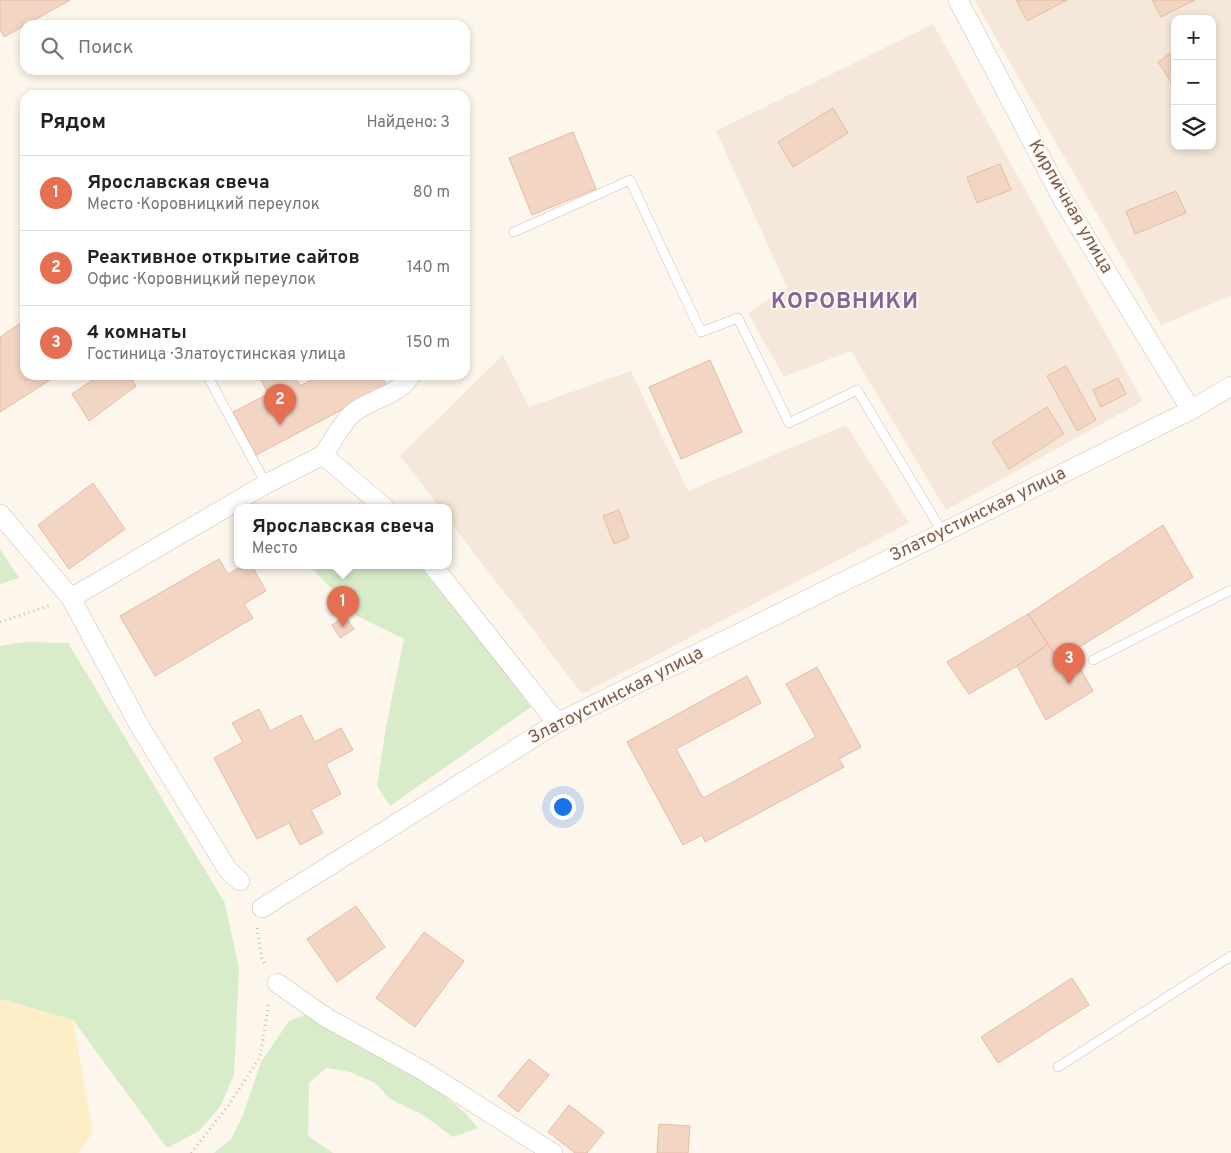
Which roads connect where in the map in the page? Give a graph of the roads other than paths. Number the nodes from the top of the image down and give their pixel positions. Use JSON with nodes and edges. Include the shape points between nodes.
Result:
{"nodes":[{"id":1,"x":958,"y":0,"type":"edge"},
{"id":2,"x":514,"y":232,"type":"dead end"},
{"id":3,"x":210,"y":380,"type":"edge"},
{"id":4,"x":408,"y":380,"type":"edge"},
{"id":5,"x":1231,"y":386,"type":"edge"},
{"id":6,"x":1191,"y":410,"type":"junction"},
{"id":7,"x":323,"y":455,"type":"junction"},
{"id":8,"x":266,"y":484,"type":"junction"},
{"id":9,"x":380,"y":504,"type":"edge"},
{"id":10,"x":0,"y":514,"type":"edge"},
{"id":11,"x":943,"y":532,"type":"junction"},
{"id":12,"x":435,"y":569,"type":"edge"},
{"id":13,"x":1231,"y":590,"type":"edge"},
{"id":14,"x":71,"y":598,"type":"junction"},
{"id":15,"x":1093,"y":660,"type":"dead end"},
{"id":16,"x":557,"y":723,"type":"junction"},
{"id":17,"x":240,"y":881,"type":"dead end"},
{"id":18,"x":262,"y":908,"type":"road end"},
{"id":19,"x":1231,"y":956,"type":"edge"},
{"id":20,"x":277,"y":983,"type":"road end"},
{"id":21,"x":1058,"y":1068,"type":"dead end"},
{"id":22,"x":553,"y":1153,"type":"edge"}],
"edges":[{"from":1,"to":6,"type":"street","name":"Кирпичная улица","via":[[1063,200]]},
{"from":2,"to":11,"type":"lane","via":[[630,180],[701,332],[738,318],[789,424],[857,390]]},
{"from":3,"to":8,"type":"lane"},
{"from":4,"to":7,"type":"street","via":[[352,414]]},
{"from":5,"to":6,"type":"street","name":"Златоустинская улица"},
{"from":6,"to":11,"type":"street","name":"Златоустинская улица"},
{"from":7,"to":8,"type":"street"},
{"from":7,"to":9,"type":"street"},
{"from":8,"to":14,"type":"street"},
{"from":10,"to":14,"type":"street"},
{"from":11,"to":16,"type":"street","name":"Златоустинская улица"},
{"from":12,"to":16,"type":"street"},
{"from":13,"to":15,"type":"lane"},
{"from":14,"to":17,"type":"street","via":[[139,725],[228,870]]},
{"from":16,"to":18,"type":"street","name":"Златоустинская улица"},
{"from":19,"to":21,"type":"lane"},
{"from":20,"to":22,"type":"street","via":[[327,1018],[422,1070]]}]}
